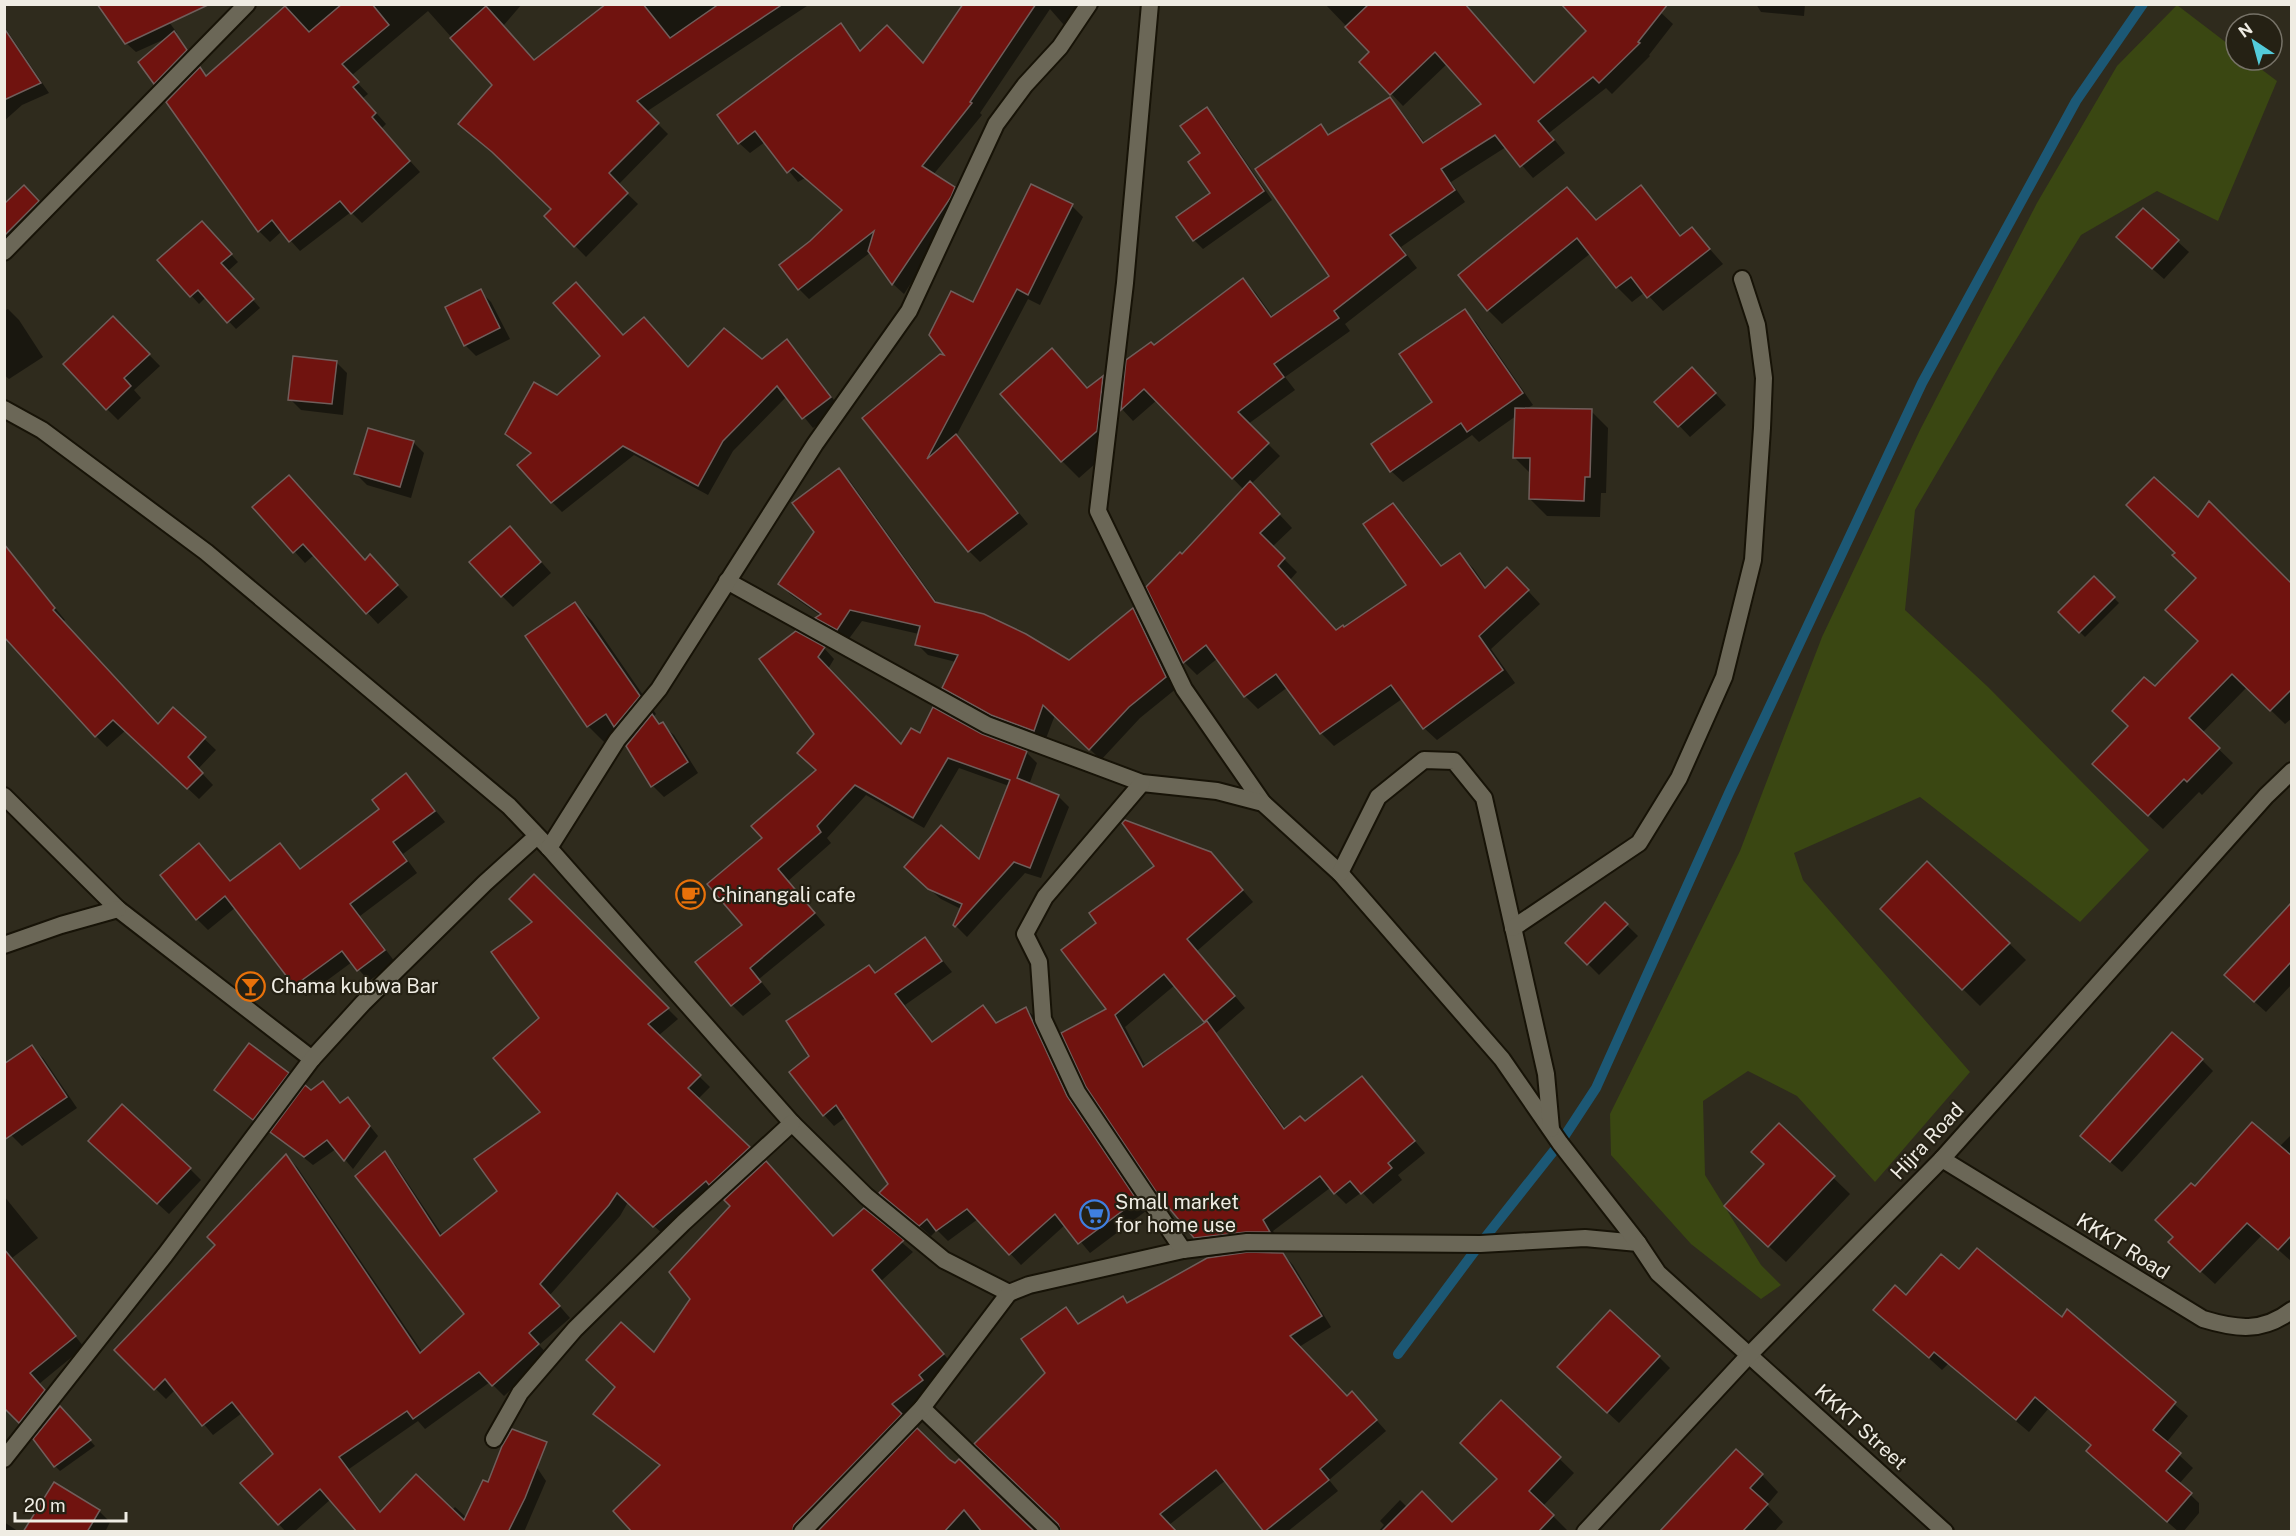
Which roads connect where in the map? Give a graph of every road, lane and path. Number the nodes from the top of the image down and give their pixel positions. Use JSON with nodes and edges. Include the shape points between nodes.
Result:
{"nodes":[{"id":1,"x":247,"y":4,"type":"edge"},
{"id":2,"x":1089,"y":4,"type":"edge"},
{"id":3,"x":1150,"y":4,"type":"edge"},
{"id":4,"x":4,"y":252,"type":"edge"},
{"id":5,"x":1742,"y":279,"type":"dead end"},
{"id":6,"x":4,"y":409,"type":"edge"},
{"id":7,"x":727,"y":581,"type":"junction"},
{"id":8,"x":2292,"y":771,"type":"edge"},
{"id":9,"x":1142,"y":783,"type":"junction"},
{"id":10,"x":4,"y":796,"type":"edge"},
{"id":11,"x":1263,"y":803,"type":"junction"},
{"id":12,"x":543,"y":842,"type":"junction"},
{"id":13,"x":1340,"y":873,"type":"junction"},
{"id":14,"x":118,"y":909,"type":"junction"},
{"id":15,"x":1513,"y":928,"type":"junction"},
{"id":16,"x":4,"y":945,"type":"edge"},
{"id":17,"x":312,"y":1059,"type":"junction"},
{"id":18,"x":792,"y":1123,"type":"junction"},
{"id":19,"x":1551,"y":1131,"type":"junction"},
{"id":20,"x":1942,"y":1159,"type":"junction"},
{"id":21,"x":1638,"y":1243,"type":"junction"},
{"id":22,"x":1184,"y":1250,"type":"junction"},
{"id":23,"x":1009,"y":1293,"type":"junction"},
{"id":24,"x":2292,"y":1310,"type":"edge"},
{"id":25,"x":1750,"y":1354,"type":"junction"},
{"id":26,"x":922,"y":1408,"type":"junction"},
{"id":27,"x":494,"y":1439,"type":"dead end"},
{"id":28,"x":4,"y":1459,"type":"edge"},
{"id":29,"x":802,"y":1532,"type":"edge"},
{"id":30,"x":1051,"y":1532,"type":"edge"},
{"id":31,"x":1585,"y":1532,"type":"edge"},
{"id":32,"x":1945,"y":1532,"type":"edge"}],
"edges":[{"from":1,"to":4,"type":"street"},
{"from":2,"to":7,"type":"street","via":[[1060,47],[996,124],[909,311],[815,444]]},
{"from":3,"to":11,"type":"street","via":[[1125,284],[1098,511],[1184,689]]},
{"from":5,"to":15,"type":"street","via":[[1758,335],[1764,378],[1763,418],[1753,560],[1724,677],[1679,778],[1639,843]]},
{"from":6,"to":12,"type":"street","via":[[42,430],[206,552],[509,806]]},
{"from":7,"to":9,"type":"street","via":[[987,726]]},
{"from":7,"to":12,"type":"street","via":[[658,689]]},
{"from":8,"to":20,"type":"street","name":"Hijra Road"},
{"from":9,"to":11,"type":"street","via":[[1217,791]]},
{"from":9,"to":22,"type":"street","via":[[1045,897],[1025,934],[1039,962],[1043,1019],[1077,1092]]},
{"from":10,"to":14,"type":"street"},
{"from":11,"to":13,"type":"street","name":"KKKT Street"},
{"from":12,"to":17,"type":"street","via":[[485,883]]},
{"from":12,"to":18,"type":"street"},
{"from":13,"to":15,"type":"street","via":[[1378,797],[1424,760],[1454,761],[1484,798]]},
{"from":13,"to":19,"type":"street","name":"KKKT Street","via":[[1502,1059]]},
{"from":14,"to":16,"type":"street"},
{"from":14,"to":17,"type":"street"},
{"from":15,"to":19,"type":"street","via":[[1546,1074]]},
{"from":17,"to":28,"type":"street","via":[[165,1255]]},
{"from":18,"to":23,"type":"street","via":[[866,1196],[944,1260]]},
{"from":18,"to":27,"type":"street","via":[[575,1329],[520,1393]]},
{"from":19,"to":21,"type":"street","name":"KKKT Street"},
{"from":20,"to":24,"type":"street","name":"KKKT Road","via":[[2203,1319],[2234,1328],[2258,1327]]},
{"from":20,"to":25,"type":"street","name":"Hijra Road"},
{"from":21,"to":22,"type":"street","via":[[1585,1238],[1480,1244],[1247,1242]]},
{"from":21,"to":25,"type":"street","name":"KKKT Street","via":[[1658,1273]]},
{"from":22,"to":23,"type":"street"},
{"from":23,"to":26,"type":"street"},
{"from":25,"to":31,"type":"street","name":"Hijra Road"},
{"from":25,"to":32,"type":"street","name":"KKKT Street"},
{"from":26,"to":29,"type":"street"},
{"from":26,"to":30,"type":"street"}]}
